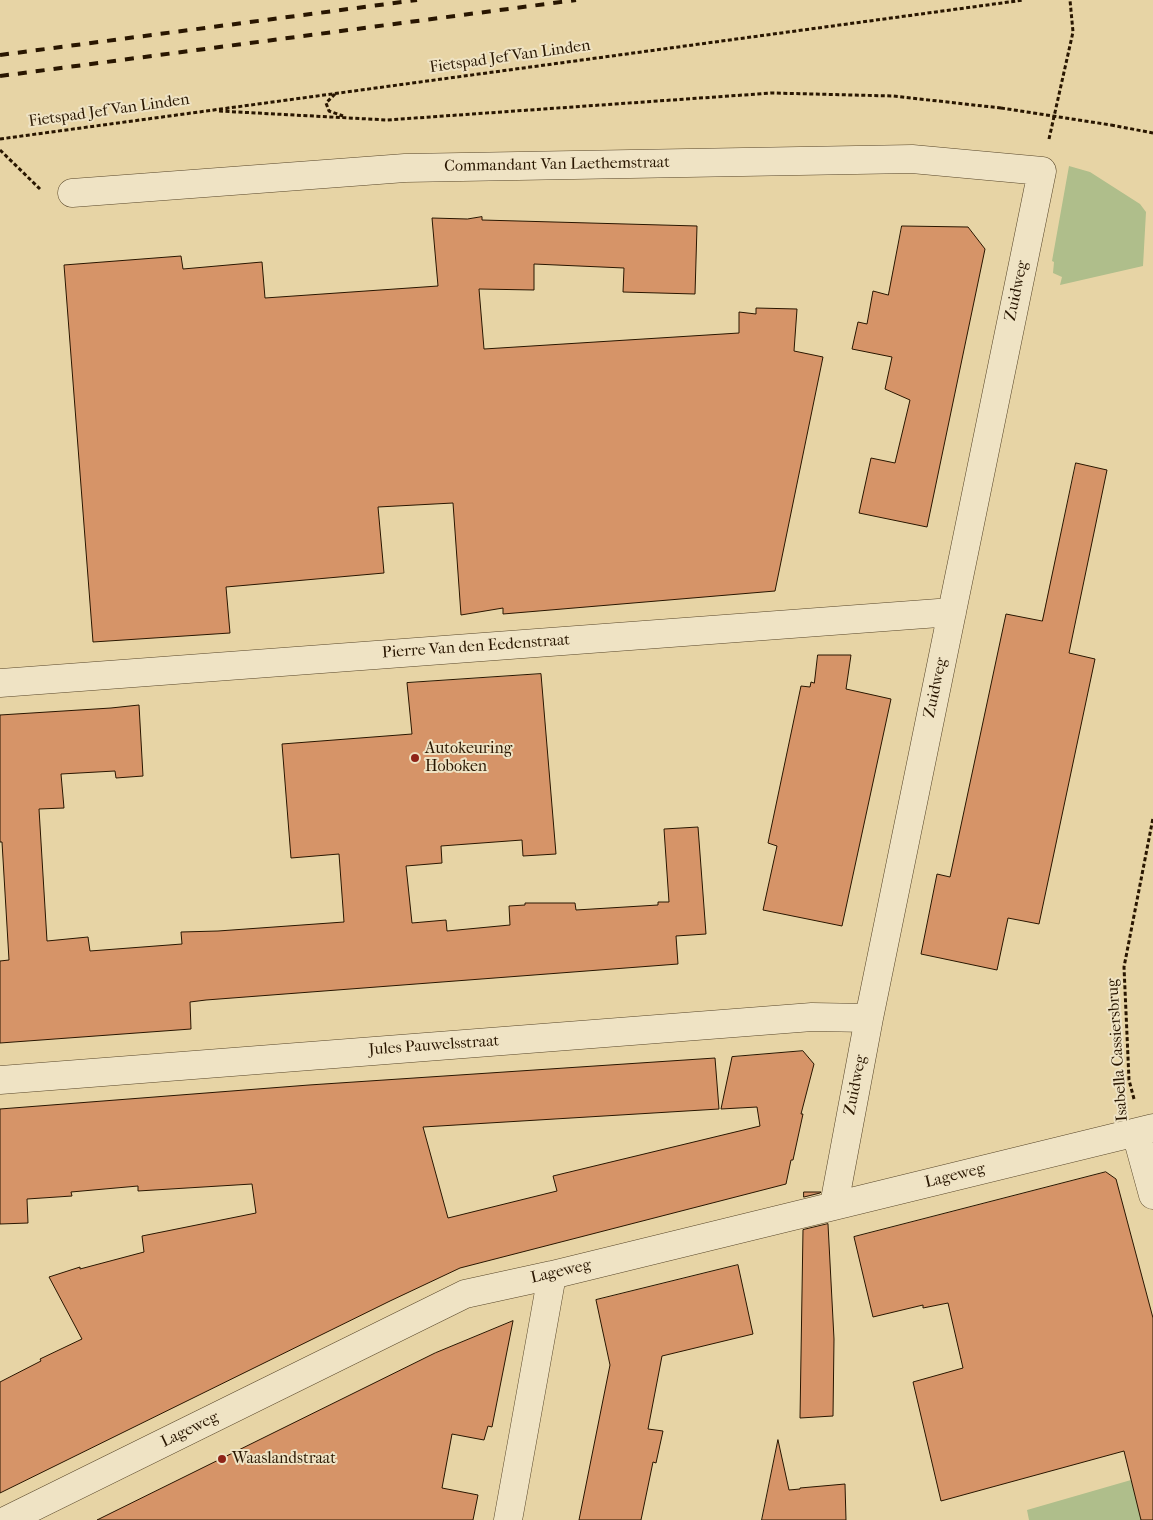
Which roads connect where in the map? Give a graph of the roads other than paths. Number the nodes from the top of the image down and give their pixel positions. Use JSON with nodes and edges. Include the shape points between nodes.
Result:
{"nodes":[{"id":1,"x":1042,"y":171,"type":"joint"},
{"id":2,"x":72,"y":193,"type":"road end"},
{"id":3,"x":952,"y":612,"type":"junction"},
{"id":4,"x":0,"y":683,"type":"edge"},
{"id":5,"x":869,"y":1018,"type":"junction"},
{"id":6,"x":0,"y":1080,"type":"edge"},
{"id":7,"x":1145,"y":1130,"type":"edge"},
{"id":8,"x":1153,"y":1195,"type":"edge"},
{"id":9,"x":834,"y":1205,"type":"junction"},
{"id":10,"x":552,"y":1275,"type":"junction"},
{"id":11,"x":7,"y":1520,"type":"edge"},
{"id":12,"x":508,"y":1520,"type":"edge"}],
"edges":[{"from":1,"to":2,"type":"street","name":"Commandant Van Laethemstraat","via":[[912,159],[415,168]]},
{"from":1,"to":3,"type":"street","name":"Zuidweg"},
{"from":3,"to":4,"type":"street","name":"Pierre Van den Eedenstraat"},
{"from":3,"to":5,"type":"street","name":"Zuidweg"},
{"from":5,"to":6,"type":"street","name":"Jules Pauwelsstraat","via":[[812,1017]]},
{"from":5,"to":9,"type":"street","name":"Zuidweg"},
{"from":7,"to":8,"type":"street"},
{"from":7,"to":9,"type":"street","name":"Lageweg"},
{"from":9,"to":10,"type":"street","name":"Lageweg"},
{"from":10,"to":11,"type":"street","name":"Lageweg","via":[[465,1294]]},
{"from":10,"to":12,"type":"street"}]}
